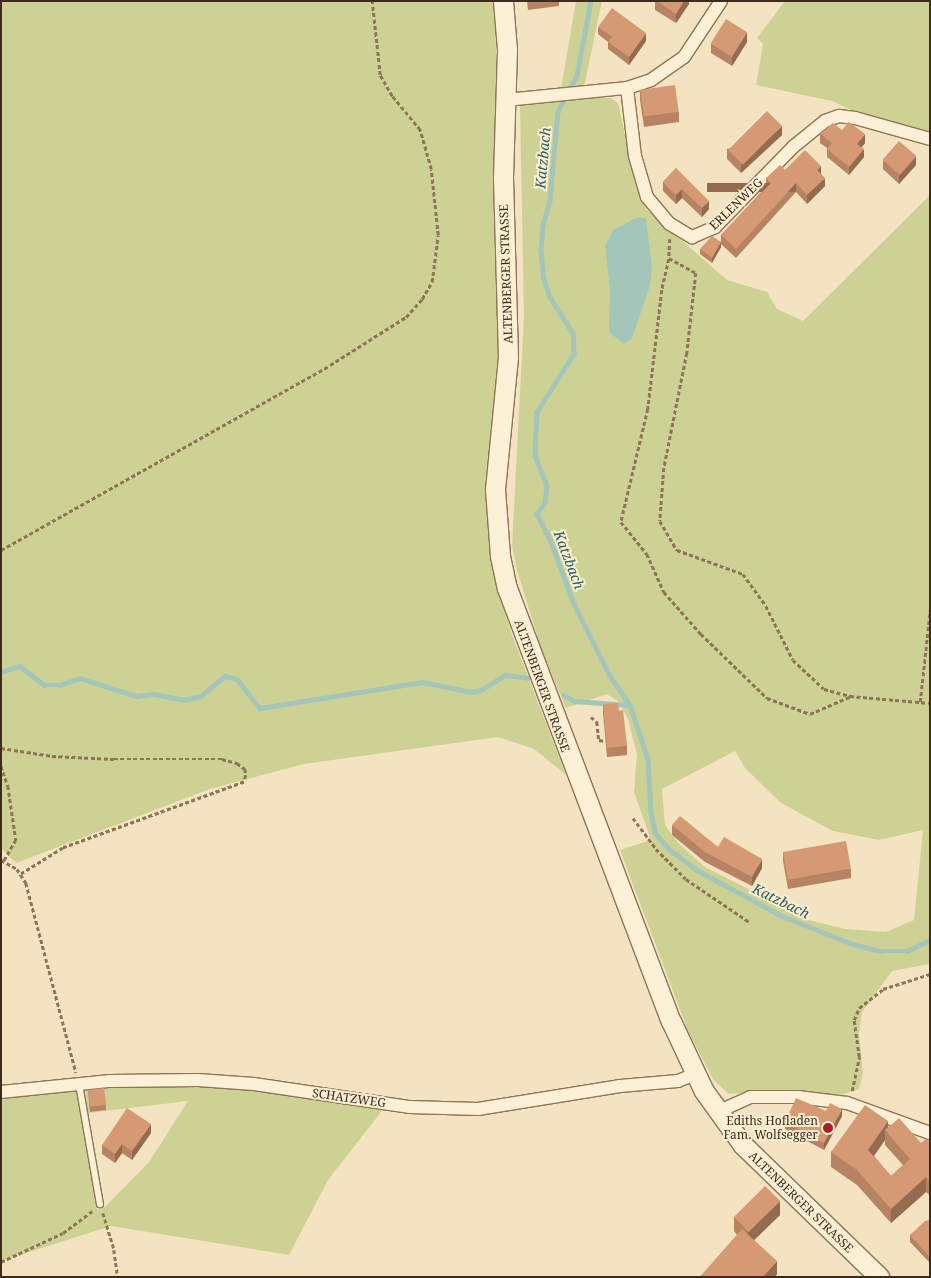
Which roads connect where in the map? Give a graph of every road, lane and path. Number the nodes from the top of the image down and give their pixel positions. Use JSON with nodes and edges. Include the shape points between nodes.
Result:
{"nodes":[{"id":1,"x":372,"y":1,"type":"edge"},
{"id":2,"x":503,"y":1,"type":"edge"},
{"id":3,"x":721,"y":1,"type":"edge"},
{"id":4,"x":627,"y":88,"type":"junction"},
{"id":5,"x":506,"y":100,"type":"junction"},
{"id":6,"x":930,"y":139,"type":"edge"},
{"id":7,"x":670,"y":224,"type":"junction"},
{"id":8,"x":669,"y":258,"type":"junction"},
{"id":9,"x":1,"y":550,"type":"edge"},
{"id":10,"x":930,"y":610,"type":"edge"},
{"id":11,"x":850,"y":696,"type":"junction"},
{"id":12,"x":920,"y":702,"type":"junction"},
{"id":13,"x":930,"y":703,"type":"edge"},
{"id":14,"x":590,"y":717,"type":"dead end"},
{"id":15,"x":605,"y":741,"type":"edge"},
{"id":16,"x":1,"y":748,"type":"edge"},
{"id":17,"x":1,"y":766,"type":"edge"},
{"id":18,"x":633,"y":818,"type":"dead end"},
{"id":19,"x":3,"y":860,"type":"edge"},
{"id":20,"x":21,"y":874,"type":"junction"},
{"id":21,"x":751,"y":923,"type":"dead end"},
{"id":22,"x":930,"y":974,"type":"edge"},
{"id":23,"x":695,"y":1074,"type":"junction"},
{"id":24,"x":79,"y":1084,"type":"junction"},
{"id":25,"x":1,"y":1092,"type":"edge"},
{"id":26,"x":847,"y":1103,"type":"junction"},
{"id":27,"x":717,"y":1112,"type":"junction"},
{"id":28,"x":930,"y":1133,"type":"edge"},
{"id":29,"x":100,"y":1204,"type":"junction"},
{"id":30,"x":1,"y":1262,"type":"edge"},
{"id":31,"x":118,"y":1277,"type":"edge"},
{"id":32,"x":879,"y":1277,"type":"edge"}],
"edges":[{"from":1,"to":9,"type":"path","via":[[380,75],[392,96],[420,130],[431,169],[438,235],[432,282],[422,299],[389,329],[330,365]]},
{"from":2,"to":5,"type":"street","name":"ALTENBERGER STRASSE"},
{"from":3,"to":4,"type":"street","via":[[684,57],[651,80]]},
{"from":4,"to":5,"type":"street"},
{"from":4,"to":7,"type":"street","name":"ERLENWEG","via":[[633,148],[645,190],[657,212]]},
{"from":5,"to":23,"type":"street","name":"ALTENBERGER STRASSE","via":[[503,178],[508,357],[495,489],[500,556],[517,620],[553,717],[671,1021]]},
{"from":6,"to":7,"type":"street","name":"ERLENWEG","via":[[855,118],[834,118],[813,129],[703,235],[692,237]]},
{"from":7,"to":8,"type":"path"},
{"from":8,"to":11,"type":"path","via":[[696,274],[687,353],[664,468],[660,521],[677,550],[743,574],[766,606],[793,660],[824,689]]},
{"from":8,"to":11,"type":"path","via":[[662,290],[648,409],[621,522],[647,554],[664,592],[701,634],[767,698],[810,714]]},
{"from":10,"to":12,"type":"path"},
{"from":11,"to":12,"type":"path"},
{"from":12,"to":13,"type":"path"},
{"from":14,"to":15,"type":"path","via":[[598,722],[600,740]]},
{"from":16,"to":20,"type":"path","via":[[52,756],[130,760],[222,759],[237,764],[246,775],[244,782],[63,848]]},
{"from":17,"to":19,"type":"path","via":[[8,786],[16,840]]},
{"from":18,"to":21,"type":"path","via":[[656,848],[686,878]]},
{"from":19,"to":20,"type":"path"},
{"from":20,"to":24,"type":"path"},
{"from":22,"to":26,"type":"path","via":[[883,989],[859,1008],[854,1020],[857,1078]]},
{"from":23,"to":24,"type":"street","name":"SCHATZWEG","via":[[678,1081],[620,1086],[470,1109],[410,1107],[254,1084],[198,1080]]},
{"from":23,"to":27,"type":"street","name":"ALTENBERGER STRASSE"},
{"from":24,"to":25,"type":"street","name":"SCHATZWEG"},
{"from":24,"to":29,"type":"lane"},
{"from":26,"to":27,"type":"street","via":[[769,1096],[737,1100]]},
{"from":26,"to":28,"type":"street"},
{"from":27,"to":32,"type":"street","name":"ALTENBERGER STRASSE","via":[[749,1152]]},
{"from":29,"to":30,"type":"path","via":[[63,1233]]},
{"from":29,"to":31,"type":"path","via":[[114,1250]]}]}
